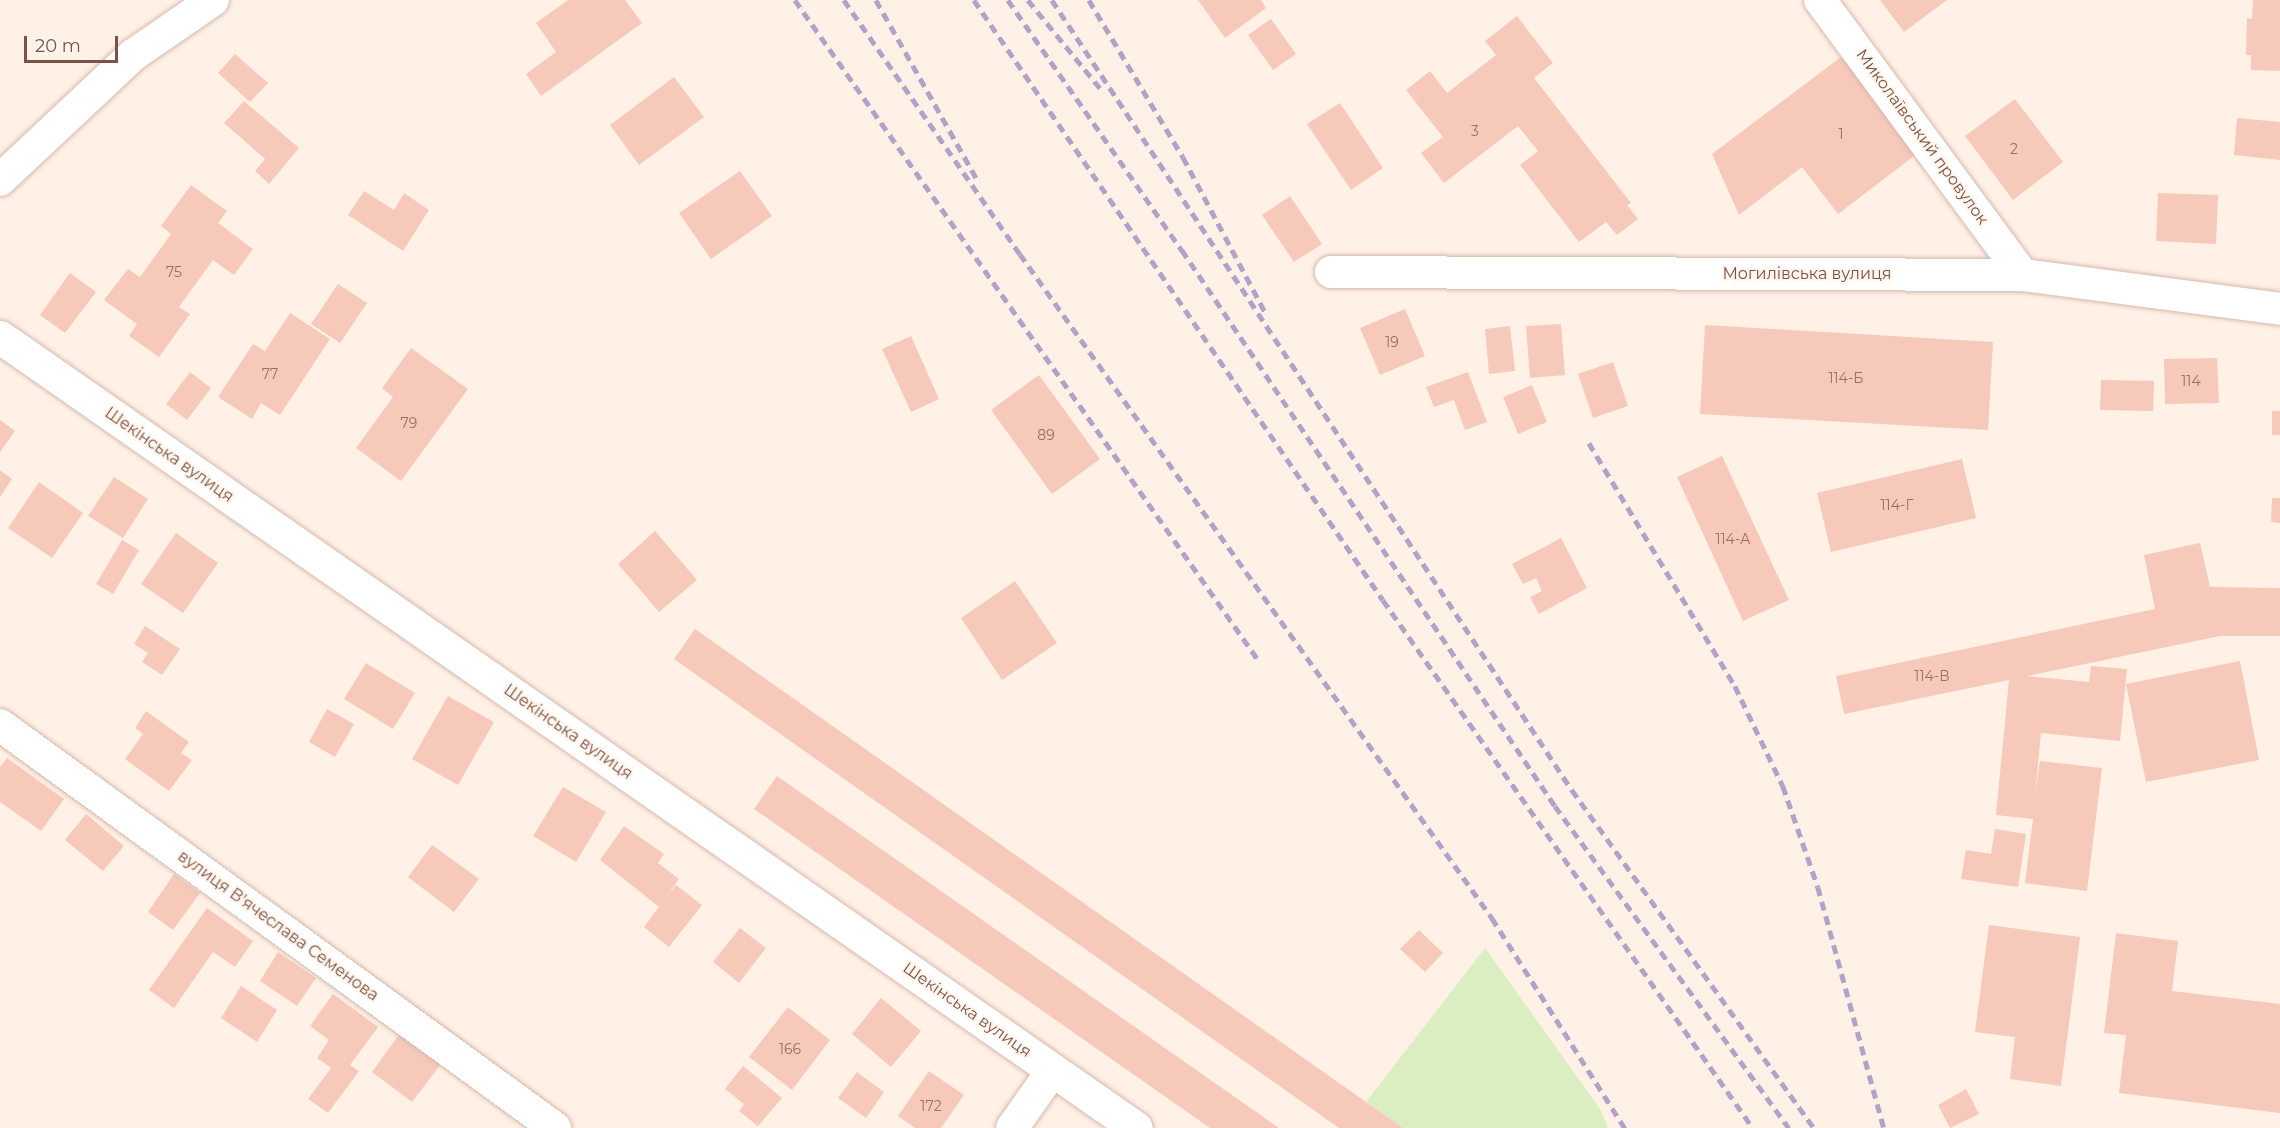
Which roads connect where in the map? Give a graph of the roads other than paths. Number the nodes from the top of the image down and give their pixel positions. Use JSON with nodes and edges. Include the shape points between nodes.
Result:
{"nodes":[{"id":1,"x":213,"y":0,"type":"edge"},
{"id":2,"x":1820,"y":0,"type":"edge"},
{"id":3,"x":0,"y":180,"type":"edge"},
{"id":4,"x":1331,"y":272,"type":"dead end"},
{"id":5,"x":2023,"y":275,"type":"junction"},
{"id":6,"x":2280,"y":309,"type":"edge"},
{"id":7,"x":0,"y":337,"type":"edge"},
{"id":8,"x":0,"y":725,"type":"edge"},
{"id":9,"x":1053,"y":1070,"type":"junction"},
{"id":10,"x":555,"y":1128,"type":"edge"},
{"id":11,"x":1012,"y":1128,"type":"edge"},
{"id":12,"x":1136,"y":1128,"type":"edge"}],
"edges":[{"from":1,"to":3,"type":"street","via":[[133,55]]},
{"from":2,"to":5,"type":"street","name":"Миколаївський провулок"},
{"from":4,"to":5,"type":"street","name":"Могилівська вулиця"},
{"from":5,"to":6,"type":"street","name":"Могилівська вулиця"},
{"from":7,"to":9,"type":"street","name":"Шекінська вулиця"},
{"from":8,"to":10,"type":"street","name":"вулиця В'ячеслава Семенова"},
{"from":9,"to":11,"type":"street"},
{"from":9,"to":12,"type":"street","name":"Шекінська вулиця"}]}
